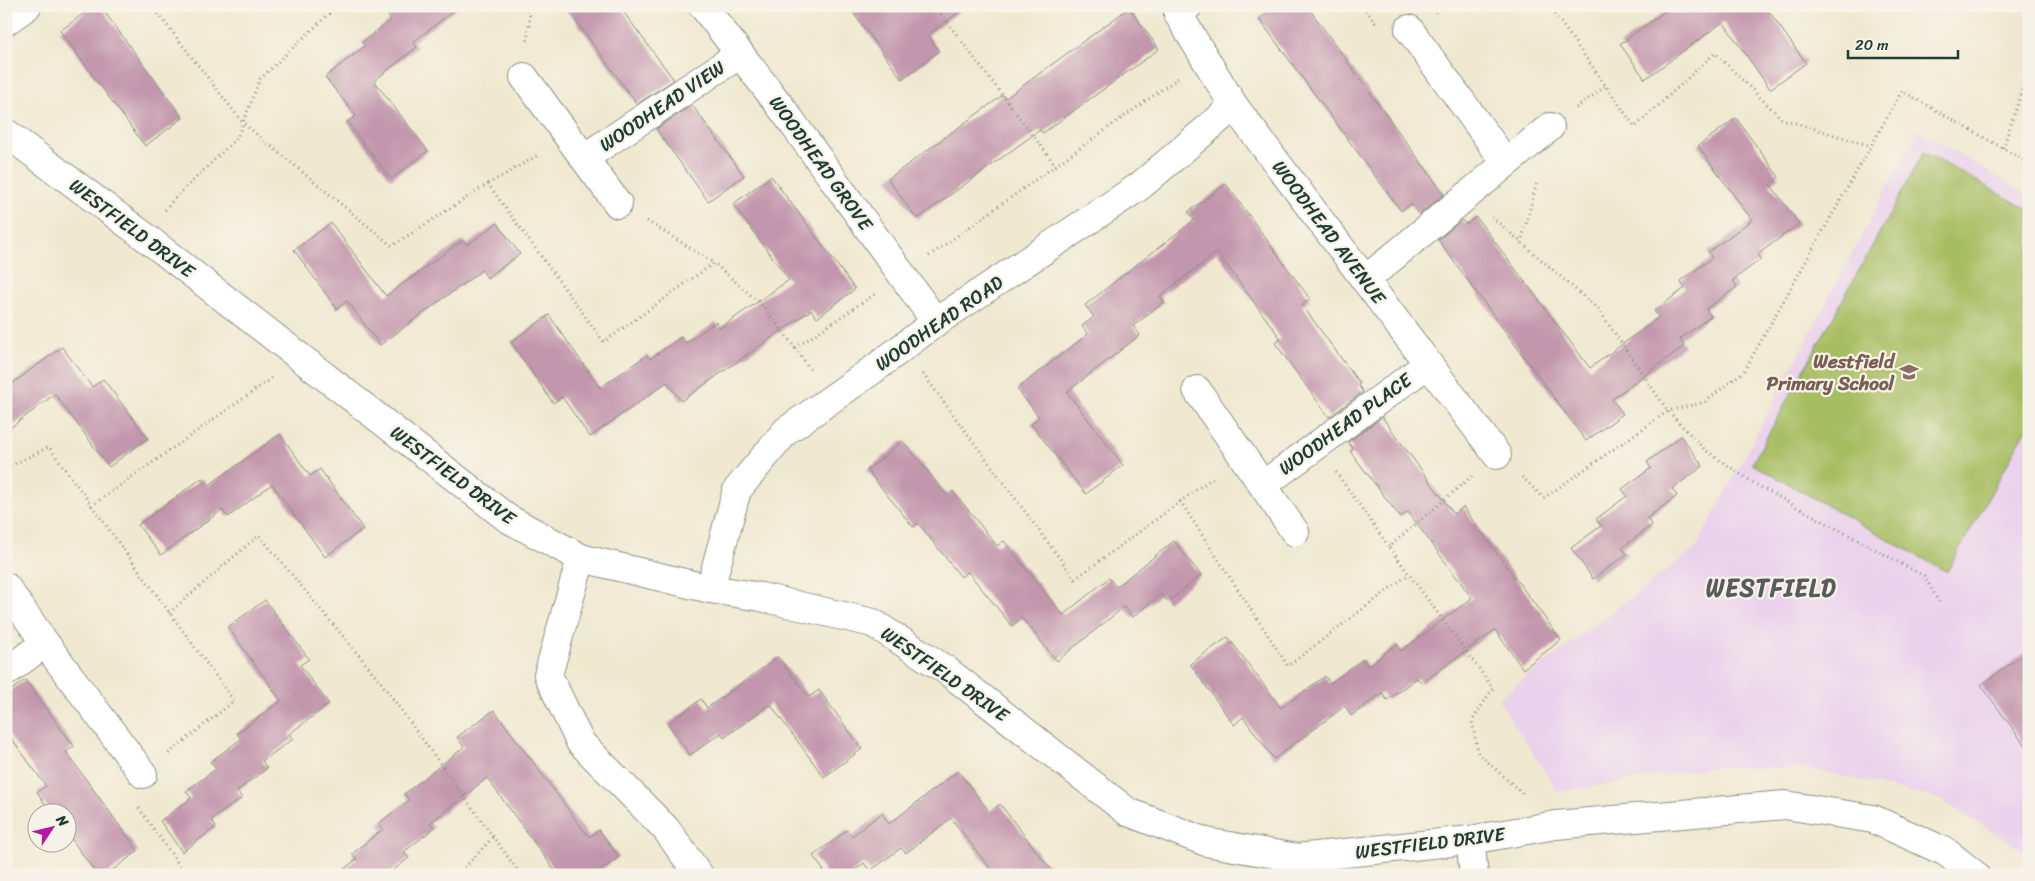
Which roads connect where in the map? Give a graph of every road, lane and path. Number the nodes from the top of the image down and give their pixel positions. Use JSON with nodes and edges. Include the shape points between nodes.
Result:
{"nodes":[{"id":1,"x":27,"y":6,"type":"edge"},
{"id":2,"x":152,"y":6,"type":"edge"},
{"id":3,"x":337,"y":6,"type":"edge"},
{"id":4,"x":525,"y":6,"type":"edge"},
{"id":5,"x":704,"y":6,"type":"edge"},
{"id":6,"x":935,"y":6,"type":"edge"},
{"id":7,"x":1188,"y":6,"type":"edge"},
{"id":8,"x":1549,"y":6,"type":"edge"},
{"id":9,"x":6,"y":21,"type":"edge"},
{"id":10,"x":1409,"y":29,"type":"dead end"},
{"id":11,"x":740,"y":54,"type":"junction"},
{"id":12,"x":1205,"y":58,"type":"junction"},
{"id":13,"x":2029,"y":69,"type":"edge"},
{"id":14,"x":524,"y":77,"type":"joint"},
{"id":15,"x":1234,"y":106,"type":"junction"},
{"id":16,"x":243,"y":123,"type":"junction"},
{"id":17,"x":1550,"y":127,"type":"dead end"},
{"id":18,"x":6,"y":132,"type":"edge"},
{"id":19,"x":1871,"y":146,"type":"junction"},
{"id":20,"x":576,"y":148,"type":"junction"},
{"id":21,"x":2003,"y":148,"type":"junction"},
{"id":22,"x":1506,"y":163,"type":"junction"},
{"id":23,"x":2029,"y":163,"type":"edge"},
{"id":24,"x":1056,"y":166,"type":"junction"},
{"id":25,"x":488,"y":184,"type":"junction"},
{"id":26,"x":1467,"y":196,"type":"junction"},
{"id":27,"x":618,"y":204,"type":"joint"},
{"id":28,"x":144,"y":236,"type":"junction"},
{"id":29,"x":714,"y":262,"type":"junction"},
{"id":30,"x":902,"y":276,"type":"junction"},
{"id":31,"x":1365,"y":280,"type":"junction"},
{"id":32,"x":936,"y":322,"type":"junction"},
{"id":33,"x":903,"y":347,"type":"junction"},
{"id":34,"x":301,"y":358,"type":"junction"},
{"id":35,"x":1428,"y":364,"type":"junction"},
{"id":36,"x":1197,"y":390,"type":"dead end"},
{"id":37,"x":1668,"y":411,"type":"junction"},
{"id":38,"x":1317,"y":445,"type":"junction"},
{"id":39,"x":1242,"y":455,"type":"junction"},
{"id":40,"x":1497,"y":455,"type":"junction"},
{"id":41,"x":6,"y":468,"type":"edge"},
{"id":42,"x":1263,"y":485,"type":"junction"},
{"id":43,"x":1180,"y":501,"type":"junction"},
{"id":44,"x":91,"y":506,"type":"junction"},
{"id":45,"x":1295,"y":532,"type":"dead end"},
{"id":46,"x":1389,"y":547,"type":"junction"},
{"id":47,"x":581,"y":558,"type":"junction"},
{"id":48,"x":1409,"y":574,"type":"junction"},
{"id":49,"x":6,"y":587,"type":"edge"},
{"id":50,"x":710,"y":589,"type":"junction"},
{"id":51,"x":1939,"y":602,"type":"dead end"},
{"id":52,"x":169,"y":613,"type":"junction"},
{"id":53,"x":46,"y":643,"type":"junction"},
{"id":54,"x":6,"y":672,"type":"edge"},
{"id":55,"x":143,"y":774,"type":"junction"},
{"id":56,"x":1556,"y":825,"type":"junction"},
{"id":57,"x":494,"y":836,"type":"junction"},
{"id":58,"x":1470,"y":840,"type":"junction"},
{"id":59,"x":463,"y":870,"type":"junction"},
{"id":60,"x":186,"y":875,"type":"edge"},
{"id":61,"x":458,"y":875,"type":"edge"},
{"id":62,"x":466,"y":875,"type":"edge"},
{"id":63,"x":521,"y":875,"type":"edge"},
{"id":64,"x":699,"y":875,"type":"edge"},
{"id":65,"x":1474,"y":875,"type":"edge"},
{"id":66,"x":1975,"y":875,"type":"edge"}],
"edges":[{"from":1,"to":9,"type":"street"},
{"from":2,"to":16,"type":"path"},
{"from":3,"to":16,"type":"path","via":[[260,79]]},
{"from":4,"to":14,"type":"path","via":[[530,16]]},
{"from":5,"to":11,"type":"street","name":"WOODHEAD GROVE"},
{"from":6,"to":24,"type":"path"},
{"from":7,"to":12,"type":"street","name":"WOODHEAD AVENUE","via":[[1178,14]]},
{"from":8,"to":19,"type":"path","via":[[1635,127],[1715,53],[1782,119]]},
{"from":10,"to":22,"type":"street"},
{"from":11,"to":20,"type":"street","name":"WOODHEAD VIEW"},
{"from":11,"to":30,"type":"street","name":"WOODHEAD GROVE"},
{"from":12,"to":15,"type":"street","name":"WOODHEAD AVENUE"},
{"from":12,"to":24,"type":"path"},
{"from":13,"to":21,"type":"path"},
{"from":14,"to":20,"type":"street","name":"WOODHEAD VIEW"},
{"from":15,"to":31,"type":"street","name":"WOODHEAD AVENUE"},
{"from":15,"to":32,"type":"street","name":"WOODHEAD ROAD","via":[[1140,186]]},
{"from":16,"to":25,"type":"path","via":[[392,246]]},
{"from":16,"to":28,"type":"path","via":[[237,138],[173,200]]},
{"from":17,"to":22,"type":"street"},
{"from":18,"to":28,"type":"street","name":"WESTFIELD DRIVE"},
{"from":19,"to":21,"type":"path","via":[[1902,91]]},
{"from":19,"to":37,"type":"path","via":[[1744,371],[1705,402]]},
{"from":20,"to":25,"type":"path"},
{"from":20,"to":27,"type":"street","name":"WOODHEAD VIEW"},
{"from":21,"to":23,"type":"path"},
{"from":22,"to":26,"type":"street"},
{"from":24,"to":30,"type":"path"},
{"from":25,"to":29,"type":"path","via":[[604,342]]},
{"from":26,"to":31,"type":"street"},
{"from":26,"to":37,"type":"path","via":[[1598,309]]},
{"from":27,"to":29,"type":"path"},
{"from":28,"to":34,"type":"street","name":"WESTFIELD DRIVE"},
{"from":29,"to":30,"type":"path","via":[[764,307],[795,348]]},
{"from":30,"to":32,"type":"street","name":"WOODHEAD GROVE"},
{"from":31,"to":35,"type":"street","name":"WOODHEAD AVENUE"},
{"from":32,"to":33,"type":"street","name":"WOODHEAD ROAD"},
{"from":33,"to":43,"type":"path","via":[[1075,578]]},
{"from":33,"to":50,"type":"street","name":"WOODHEAD ROAD","via":[[786,431],[737,490]]},
{"from":34,"to":44,"type":"path"},
{"from":34,"to":47,"type":"street","name":"WESTFIELD DRIVE","via":[[507,518]]},
{"from":35,"to":38,"type":"street","name":"WOODHEAD PLACE"},
{"from":35,"to":40,"type":"street","name":"WOODHEAD AVENUE"},
{"from":36,"to":39,"type":"street","name":"WOODHEAD PLACE"},
{"from":37,"to":40,"type":"path","via":[[1544,498]]},
{"from":37,"to":51,"type":"path","via":[[1705,450],[1755,484],[1924,576]]},
{"from":38,"to":42,"type":"street","name":"WOODHEAD PLACE"},
{"from":38,"to":46,"type":"path"},
{"from":39,"to":42,"type":"street","name":"WOODHEAD PLACE"},
{"from":39,"to":43,"type":"path"},
{"from":40,"to":46,"type":"path"},
{"from":41,"to":44,"type":"path","via":[[49,447]]},
{"from":42,"to":45,"type":"street","name":"WOODHEAD PLACE"},
{"from":43,"to":48,"type":"path","via":[[1288,666]]},
{"from":44,"to":52,"type":"path"},
{"from":46,"to":48,"type":"path"},
{"from":47,"to":50,"type":"street","name":"WESTFIELD DRIVE"},
{"from":47,"to":64,"type":"street","via":[[548,675],[580,742],[666,829]]},
{"from":48,"to":56,"type":"path","via":[[1493,688],[1472,721],[1478,753]]},
{"from":49,"to":53,"type":"street"},
{"from":50,"to":58,"type":"street","name":"WESTFIELD DRIVE","via":[[761,596],[873,623],[946,670],[1128,812],[1206,842],[1297,858]]},
{"from":52,"to":55,"type":"path","via":[[234,700]]},
{"from":52,"to":57,"type":"path","via":[[259,535],[380,681]]},
{"from":53,"to":54,"type":"street"},
{"from":53,"to":55,"type":"street"},
{"from":55,"to":60,"type":"path","via":[[126,788]]},
{"from":56,"to":58,"type":"street","name":"WESTFIELD DRIVE"},
{"from":56,"to":66,"type":"street","name":"WESTFIELD DRIVE","via":[[1785,805],[1872,819],[1946,852]]},
{"from":57,"to":59,"type":"path"},
{"from":57,"to":63,"type":"path"},
{"from":58,"to":65,"type":"street"},
{"from":59,"to":61,"type":"path"},
{"from":59,"to":62,"type":"path"}]}
